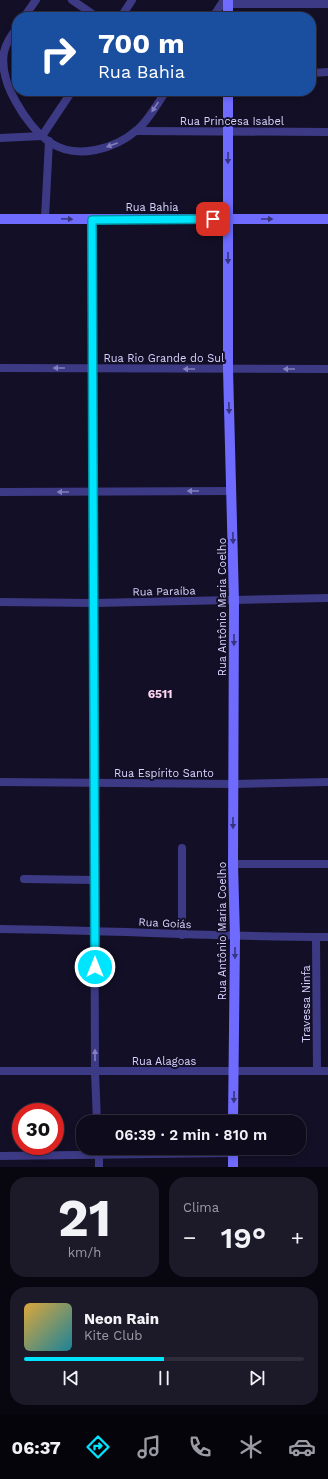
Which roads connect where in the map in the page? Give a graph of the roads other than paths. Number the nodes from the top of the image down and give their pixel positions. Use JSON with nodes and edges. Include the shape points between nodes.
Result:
{"nodes":[{"id":1,"x":36,"y":0,"type":"edge"},
{"id":2,"x":72,"y":0,"type":"edge"},
{"id":3,"x":132,"y":0,"type":"edge"},
{"id":4,"x":226,"y":1,"type":"edge"},
{"id":5,"x":328,"y":4,"type":"edge"},
{"id":6,"x":28,"y":12,"type":"edge"},
{"id":7,"x":90,"y":12,"type":"edge"},
{"id":8,"x":124,"y":12,"type":"edge"},
{"id":9,"x":217,"y":12,"type":"edge"},
{"id":10,"x":227,"y":12,"type":"edge"},
{"id":11,"x":12,"y":36,"type":"edge"},
{"id":12,"x":2,"y":52,"type":"edge"},
{"id":13,"x":316,"y":72,"type":"edge"},
{"id":14,"x":328,"y":72,"type":"edge"},
{"id":15,"x":12,"y":96,"type":"edge"},
{"id":16,"x":12,"y":96,"type":"edge"},
{"id":17,"x":69,"y":96,"type":"edge"},
{"id":18,"x":163,"y":96,"type":"edge"},
{"id":19,"x":228,"y":96,"type":"edge"},
{"id":20,"x":136,"y":131,"type":"junction"},
{"id":21,"x":328,"y":132,"type":"edge"},
{"id":22,"x":229,"y":133,"type":"junction"},
{"id":23,"x":0,"y":138,"type":"edge"},
{"id":24,"x":46,"y":138,"type":"junction"},
{"id":25,"x":45,"y":218,"type":"junction"},
{"id":26,"x":0,"y":219,"type":"edge"},
{"id":27,"x":228,"y":219,"type":"junction"},
{"id":28,"x":328,"y":219,"type":"edge"},
{"id":29,"x":92,"y":220,"type":"junction"},
{"id":30,"x":0,"y":368,"type":"edge"},
{"id":31,"x":92,"y":368,"type":"junction"},
{"id":32,"x":228,"y":369,"type":"junction"},
{"id":33,"x":328,"y":369,"type":"edge"},
{"id":34,"x":232,"y":491,"type":"junction"},
{"id":35,"x":0,"y":492,"type":"edge"},
{"id":36,"x":93,"y":492,"type":"junction"},
{"id":37,"x":328,"y":598,"type":"edge"},
{"id":38,"x":234,"y":600,"type":"junction"},
{"id":39,"x":0,"y":602,"type":"edge"},
{"id":40,"x":94,"y":604,"type":"junction"},
{"id":41,"x":0,"y":782,"type":"edge"},
{"id":42,"x":328,"y":782,"type":"edge"},
{"id":43,"x":94,"y":783,"type":"junction"},
{"id":44,"x":234,"y":784,"type":"junction"},
{"id":45,"x":182,"y":848,"type":"dead end"},
{"id":46,"x":233,"y":864,"type":"junction"},
{"id":47,"x":328,"y":864,"type":"edge"},
{"id":48,"x":24,"y":880,"type":"dead end"},
{"id":49,"x":94,"y":880,"type":"junction"},
{"id":50,"x":0,"y":929,"type":"edge"},
{"id":51,"x":94,"y":930,"type":"junction"},
{"id":52,"x":182,"y":935,"type":"junction"},
{"id":53,"x":235,"y":936,"type":"junction"},
{"id":54,"x":316,"y":937,"type":"junction"},
{"id":55,"x":328,"y":938,"type":"edge"},
{"id":56,"x":0,"y":1071,"type":"edge"},
{"id":57,"x":317,"y":1071,"type":"junction"},
{"id":58,"x":328,"y":1071,"type":"edge"},
{"id":59,"x":95,"y":1072,"type":"junction"},
{"id":60,"x":234,"y":1072,"type":"junction"},
{"id":61,"x":97,"y":1115,"type":"edge"},
{"id":62,"x":233,"y":1115,"type":"edge"},
{"id":63,"x":76,"y":1153,"type":"edge"},
{"id":64,"x":99,"y":1155,"type":"edge"},
{"id":65,"x":233,"y":1155,"type":"edge"},
{"id":66,"x":0,"y":1156,"type":"edge"},
{"id":67,"x":99,"y":1167,"type":"edge"},
{"id":68,"x":232,"y":1167,"type":"edge"}],
"edges":[{"from":1,"to":6,"type":"street"},
{"from":2,"to":7,"type":"street"},
{"from":3,"to":8,"type":"street"},
{"from":4,"to":5,"type":"street"},
{"from":4,"to":9,"type":"street"},
{"from":4,"to":10,"type":"street"},
{"from":11,"to":12,"type":"street"},
{"from":12,"to":16,"type":"street","via":[[5,76]]},
{"from":13,"to":14,"type":"street"},
{"from":15,"to":24,"type":"street","via":[[22,113]]},
{"from":17,"to":24,"type":"street"},
{"from":18,"to":20,"type":"street","one_way":true},
{"from":19,"to":22,"type":"street","name":"Rua Antônio Maria Coelho"},
{"from":20,"to":22,"type":"street","name":"Rua Princesa Isabel"},
{"from":20,"to":24,"type":"street","one_way":true,"via":[[115,145],[88,151],[62,148]]},
{"from":21,"to":22,"type":"street","name":"Rua Princesa Isabel"},
{"from":22,"to":27,"type":"street","name":"Rua Antônio Maria Coelho","one_way":true},
{"from":23,"to":24,"type":"street"},
{"from":24,"to":25,"type":"street"},
{"from":25,"to":26,"type":"street","name":"Rua Bahia"},
{"from":25,"to":29,"type":"street","name":"Rua Bahia","one_way":true},
{"from":27,"to":28,"type":"street","name":"Rua Bahia","one_way":true},
{"from":27,"to":29,"type":"street","name":"Rua Bahia"},
{"from":27,"to":32,"type":"street","name":"Rua Antônio Maria Coelho","one_way":true},
{"from":29,"to":31,"type":"street"},
{"from":31,"to":30,"type":"street","name":"Rua Rio Grande do Sul","one_way":true},
{"from":32,"to":31,"type":"street","name":"Rua Rio Grande do Sul","one_way":true},
{"from":31,"to":36,"type":"street"},
{"from":33,"to":32,"type":"street","name":"Rua Rio Grande do Sul","one_way":true},
{"from":32,"to":34,"type":"street","name":"Rua Antônio Maria Coelho","one_way":true},
{"from":34,"to":36,"type":"street","one_way":true},
{"from":34,"to":38,"type":"street","name":"Rua Antônio Maria Coelho","one_way":true},
{"from":36,"to":35,"type":"street","one_way":true},
{"from":36,"to":40,"type":"street"},
{"from":37,"to":38,"type":"street","name":"Rua Paraíba"},
{"from":38,"to":40,"type":"street","name":"Rua Paraíba"},
{"from":38,"to":44,"type":"street","name":"Rua Antônio Maria Coelho","one_way":true},
{"from":39,"to":40,"type":"street","name":"Rua Paraíba"},
{"from":40,"to":43,"type":"street"},
{"from":41,"to":43,"type":"street","name":"Rua Espírito Santo"},
{"from":42,"to":44,"type":"street","name":"Rua Espírito Santo"},
{"from":43,"to":44,"type":"street","name":"Rua Espírito Santo"},
{"from":43,"to":49,"type":"street"},
{"from":44,"to":46,"type":"street","name":"Rua Antônio Maria Coelho","one_way":true},
{"from":45,"to":52,"type":"street"},
{"from":46,"to":47,"type":"street"},
{"from":46,"to":53,"type":"street","name":"Rua Antônio Maria Coelho"},
{"from":48,"to":49,"type":"street"},
{"from":49,"to":51,"type":"street"},
{"from":50,"to":51,"type":"street","name":"Rua Goiás"},
{"from":51,"to":52,"type":"street","name":"Rua Goiás"},
{"from":59,"to":51,"type":"street","one_way":true},
{"from":52,"to":53,"type":"street","name":"Rua Goiás"},
{"from":53,"to":54,"type":"street","name":"Rua Goiás"},
{"from":53,"to":60,"type":"street","name":"Rua Antônio Maria Coelho","one_way":true},
{"from":54,"to":55,"type":"street","name":"Rua Goiás"},
{"from":54,"to":57,"type":"street","name":"Travessa Ninfa"},
{"from":56,"to":59,"type":"street","name":"Rua Alagoas"},
{"from":57,"to":58,"type":"street","name":"Rua Alagoas"},
{"from":57,"to":60,"type":"street","name":"Rua Alagoas"},
{"from":59,"to":60,"type":"street","name":"Rua Alagoas"},
{"from":59,"to":61,"type":"street"},
{"from":60,"to":62,"type":"street","name":"Rua Antônio Maria Coelho","one_way":true},
{"from":63,"to":66,"type":"street"},
{"from":64,"to":67,"type":"street"},
{"from":65,"to":68,"type":"street"}]}
